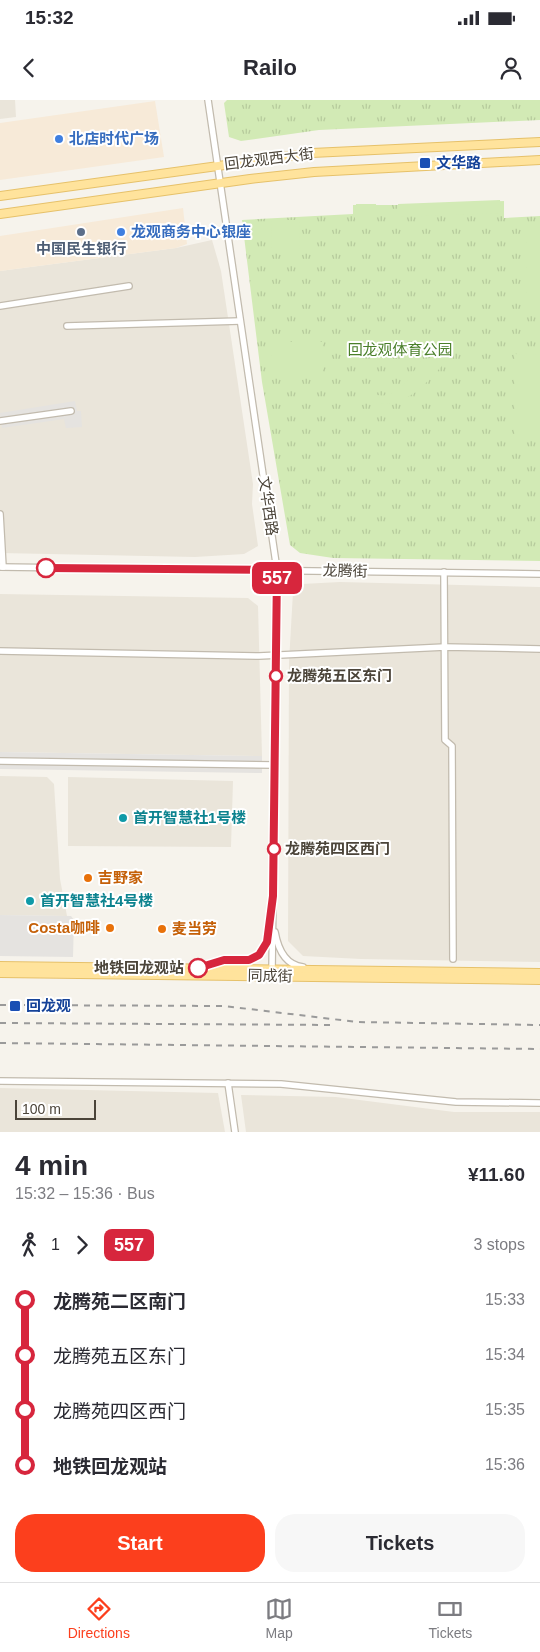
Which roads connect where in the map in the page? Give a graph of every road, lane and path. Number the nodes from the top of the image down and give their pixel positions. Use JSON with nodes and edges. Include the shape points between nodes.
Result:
{"nodes":[{"id":1,"x":208,"y":100,"type":"edge"},
{"id":2,"x":540,"y":142,"type":"edge"},
{"id":3,"x":540,"y":160,"type":"edge"},
{"id":4,"x":217,"y":166,"type":"junction"},
{"id":5,"x":220,"y":183,"type":"junction"},
{"id":6,"x":0,"y":196,"type":"edge"},
{"id":7,"x":0,"y":214,"type":"edge"},
{"id":8,"x":129,"y":286,"type":"dead end"},
{"id":9,"x":0,"y":306,"type":"edge"},
{"id":10,"x":240,"y":321,"type":"junction"},
{"id":11,"x":67,"y":326,"type":"dead end"},
{"id":12,"x":71,"y":411,"type":"dead end"},
{"id":13,"x":0,"y":421,"type":"edge"},
{"id":14,"x":0,"y":514,"type":"edge"},
{"id":15,"x":1,"y":567,"type":"edge"},
{"id":16,"x":277,"y":570,"type":"junction"},
{"id":17,"x":444,"y":572,"type":"junction"},
{"id":18,"x":540,"y":574,"type":"edge"},
{"id":19,"x":445,"y":647,"type":"junction"},
{"id":20,"x":540,"y":649,"type":"edge"},
{"id":21,"x":0,"y":651,"type":"edge"},
{"id":22,"x":276,"y":655,"type":"junction"},
{"id":23,"x":0,"y":761,"type":"edge"},
{"id":24,"x":275,"y":765,"type":"junction"},
{"id":25,"x":273,"y":896,"type":"junction"},
{"id":26,"x":273,"y":915,"type":"junction"},
{"id":27,"x":453,"y":959,"type":"dead end"},
{"id":28,"x":0,"y":966,"type":"edge"},
{"id":29,"x":191,"y":969,"type":"junction"},
{"id":30,"x":360,"y":971,"type":"junction"},
{"id":31,"x":0,"y":973,"type":"edge"},
{"id":32,"x":272,"y":973,"type":"junction"},
{"id":33,"x":540,"y":973,"type":"edge"},
{"id":34,"x":540,"y":980,"type":"edge"},
{"id":35,"x":0,"y":1081,"type":"edge"},
{"id":36,"x":228,"y":1083,"type":"junction"},
{"id":37,"x":540,"y":1103,"type":"edge"},
{"id":38,"x":235,"y":1132,"type":"edge"}],
"edges":[{"from":1,"to":4,"type":"street","name":"文华西路"},
{"from":2,"to":4,"type":"main road","name":"回龙观西大街","via":[[312,153]]},
{"from":3,"to":5,"type":"main road","name":"回龙观西大街","via":[[329,171]]},
{"from":4,"to":5,"type":"street","name":"文华西路"},
{"from":4,"to":6,"type":"main road","name":"回龙观西大街"},
{"from":5,"to":7,"type":"main road","name":"回龙观西大街"},
{"from":5,"to":10,"type":"street","name":"文华西路"},
{"from":8,"to":9,"type":"street"},
{"from":10,"to":11,"type":"street"},
{"from":10,"to":16,"type":"street","name":"文华西路"},
{"from":12,"to":13,"type":"street"},
{"from":14,"to":15,"type":"street"},
{"from":15,"to":16,"type":"street","name":"龙腾街"},
{"from":16,"to":17,"type":"street","name":"龙腾街"},
{"from":16,"to":22,"type":"street","name":"文华西路"},
{"from":17,"to":18,"type":"street","name":"龙腾街"},
{"from":17,"to":19,"type":"street"},
{"from":19,"to":20,"type":"street"},
{"from":19,"to":22,"type":"street"},
{"from":19,"to":27,"type":"street","via":[[445,740],[452,746]]},
{"from":21,"to":22,"type":"street"},
{"from":22,"to":24,"type":"street","name":"文华西路"},
{"from":23,"to":24,"type":"street"},
{"from":24,"to":25,"type":"street","name":"文华西路"},
{"from":25,"to":26,"type":"street","name":"文华西路"},
{"from":25,"to":29,"type":"street","via":[[267,942],[259,955],[249,960],[224,960]]},
{"from":26,"to":30,"type":"street","via":[[280,948],[294,965]]},
{"from":26,"to":32,"type":"street","name":"文华西路"},
{"from":28,"to":29,"type":"main road","name":"同成街"},
{"from":29,"to":32,"type":"main road","name":"同成街"},
{"from":30,"to":32,"type":"main road","name":"同成街"},
{"from":30,"to":33,"type":"main road","name":"同成街"},
{"from":31,"to":32,"type":"main road","name":"同成街"},
{"from":32,"to":34,"type":"main road","name":"同成街"},
{"from":35,"to":36,"type":"street"},
{"from":36,"to":37,"type":"street","via":[[316,1086],[456,1102]]},
{"from":36,"to":38,"type":"street"}]}
